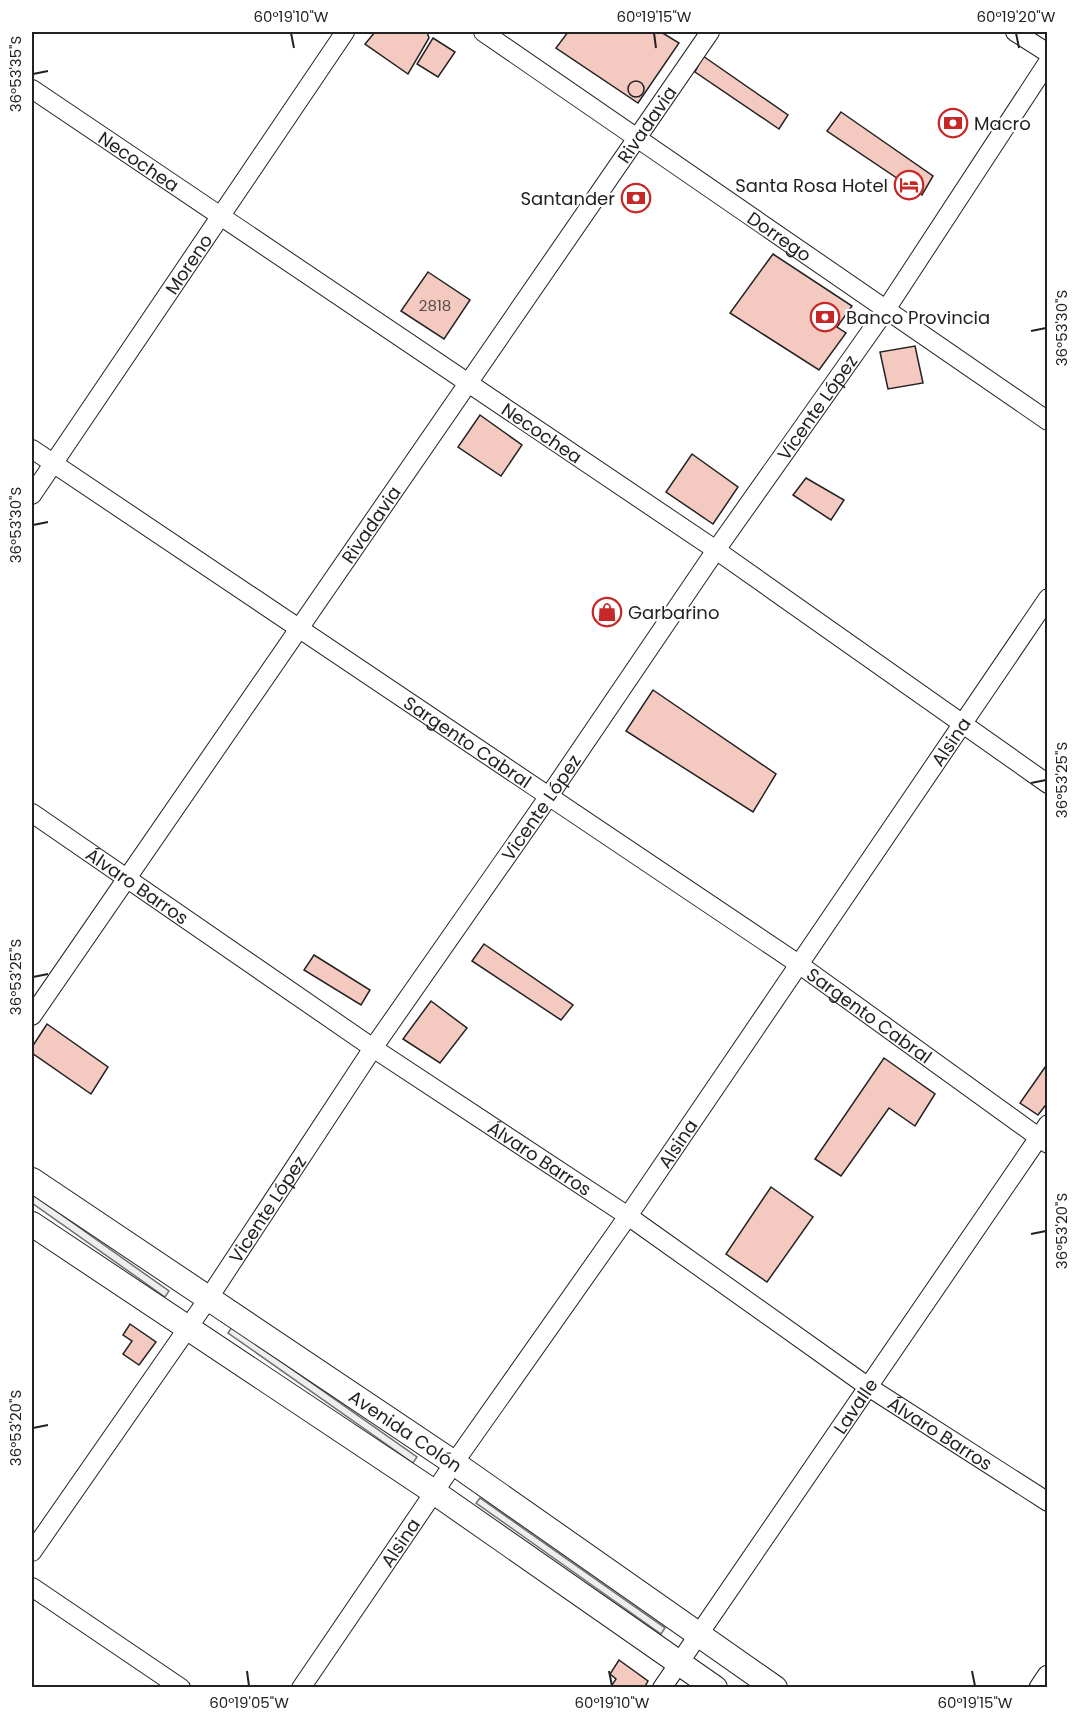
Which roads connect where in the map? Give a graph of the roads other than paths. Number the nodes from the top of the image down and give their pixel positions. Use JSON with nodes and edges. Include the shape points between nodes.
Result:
{"nodes":[{"id":1,"x":345,"y":32,"type":"edge"},
{"id":2,"x":483,"y":32,"type":"edge"},
{"id":3,"x":710,"y":32,"type":"edge"},
{"id":4,"x":1015,"y":32,"type":"edge"},
{"id":5,"x":1047,"y":53,"type":"edge"},
{"id":6,"x":1047,"y":62,"type":"edge"},
{"id":7,"x":32,"y":89,"type":"edge"},
{"id":8,"x":637,"y":137,"type":"junction"},
{"id":9,"x":218,"y":216,"type":"junction"},
{"id":10,"x":885,"y":311,"type":"junction"},
{"id":11,"x":467,"y":383,"type":"junction"},
{"id":12,"x":1047,"y":421,"type":"edge"},
{"id":13,"x":32,"y":449,"type":"edge"},
{"id":14,"x":53,"y":464,"type":"junction"},
{"id":15,"x":32,"y":495,"type":"edge"},
{"id":16,"x":716,"y":550,"type":"junction"},
{"id":17,"x":1047,"y":597,"type":"edge"},
{"id":18,"x":299,"y":628,"type":"junction"},
{"id":19,"x":961,"y":723,"type":"junction"},
{"id":20,"x":1047,"y":784,"type":"edge"},
{"id":21,"x":549,"y":796,"type":"junction"},
{"id":22,"x":32,"y":813,"type":"edge"},
{"id":23,"x":126,"y":877,"type":"junction"},
{"id":24,"x":800,"y":965,"type":"junction"},
{"id":25,"x":32,"y":1016,"type":"edge"},
{"id":26,"x":373,"y":1048,"type":"junction"},
{"id":27,"x":1044,"y":1135,"type":"edge"},
{"id":28,"x":32,"y":1180,"type":"edge"},
{"id":29,"x":628,"y":1216,"type":"junction"},
{"id":30,"x":32,"y":1224,"type":"edge"},
{"id":31,"x":208,"y":1299,"type":"junction"},
{"id":32,"x":186,"y":1328,"type":"junction"},
{"id":33,"x":867,"y":1386,"type":"junction"},
{"id":34,"x":454,"y":1462,"type":"junction"},
{"id":35,"x":434,"y":1492,"type":"junction"},
{"id":36,"x":1047,"y":1503,"type":"edge"},
{"id":37,"x":32,"y":1552,"type":"edge"},
{"id":38,"x":32,"y":1587,"type":"edge"},
{"id":39,"x":697,"y":1634,"type":"junction"},
{"id":40,"x":679,"y":1663,"type":"junction"},
{"id":41,"x":1047,"y":1676,"type":"edge"},
{"id":42,"x":181,"y":1688,"type":"edge"},
{"id":43,"x":301,"y":1688,"type":"edge"},
{"id":44,"x":662,"y":1688,"type":"edge"},
{"id":45,"x":715,"y":1688,"type":"edge"},
{"id":46,"x":775,"y":1688,"type":"edge"},
{"id":47,"x":1040,"y":1688,"type":"edge"}],
"edges":[{"from":1,"to":9,"type":"street","name":"Moreno"},
{"from":2,"to":8,"type":"street","name":"Dorrego"},
{"from":3,"to":8,"type":"street","name":"Rivadavia"},
{"from":4,"to":5,"type":"street"},
{"from":6,"to":10,"type":"street","name":"Vicente López"},
{"from":7,"to":9,"type":"street","name":"Necochea"},
{"from":8,"to":10,"type":"street","name":"Dorrego"},
{"from":8,"to":11,"type":"street","name":"Rivadavia"},
{"from":9,"to":11,"type":"street","name":"Necochea"},
{"from":9,"to":14,"type":"street","name":"Moreno"},
{"from":10,"to":12,"type":"street","name":"Dorrego"},
{"from":10,"to":16,"type":"street","name":"Vicente López"},
{"from":11,"to":16,"type":"street","name":"Necochea"},
{"from":11,"to":18,"type":"street","name":"Rivadavia"},
{"from":13,"to":14,"type":"street","name":"Sargento Cabral"},
{"from":14,"to":15,"type":"street","name":"Moreno"},
{"from":14,"to":18,"type":"street","name":"Sargento Cabral"},
{"from":16,"to":19,"type":"street","name":"Necochea"},
{"from":16,"to":21,"type":"street","name":"Vicente López"},
{"from":17,"to":19,"type":"street","name":"Alsina"},
{"from":18,"to":21,"type":"street","name":"Sargento Cabral"},
{"from":18,"to":23,"type":"street","name":"Rivadavia"},
{"from":19,"to":20,"type":"street","name":"Necochea"},
{"from":19,"to":24,"type":"street","name":"Alsina"},
{"from":21,"to":24,"type":"street","name":"Sargento Cabral"},
{"from":21,"to":26,"type":"street","name":"Vicente López"},
{"from":22,"to":23,"type":"street","name":"Álvaro Barros"},
{"from":23,"to":25,"type":"street","name":"Rivadavia"},
{"from":23,"to":26,"type":"street","name":"Álvaro Barros"},
{"from":24,"to":27,"type":"street","name":"Sargento Cabral"},
{"from":24,"to":29,"type":"street","name":"Alsina"},
{"from":26,"to":29,"type":"street","name":"Álvaro Barros"},
{"from":26,"to":31,"type":"street","name":"Vicente López"},
{"from":27,"to":33,"type":"street","name":"Lavalle"},
{"from":28,"to":31,"type":"main road","name":"Avenida Colón"},
{"from":29,"to":33,"type":"street","name":"Álvaro Barros"},
{"from":29,"to":34,"type":"street","name":"Alsina"},
{"from":30,"to":32,"type":"main road","name":"Avenida Colón"},
{"from":31,"to":32,"type":"street","name":"Vicente López"},
{"from":31,"to":34,"type":"main road","name":"Avenida Colón"},
{"from":32,"to":35,"type":"main road","name":"Avenida Colón"},
{"from":32,"to":37,"type":"street","name":"Vicente López"},
{"from":33,"to":36,"type":"street","name":"Álvaro Barros"},
{"from":33,"to":39,"type":"street","name":"Lavalle"},
{"from":34,"to":35,"type":"street","name":"Alsina"},
{"from":34,"to":39,"type":"main road","name":"Avenida Colón"},
{"from":35,"to":40,"type":"main road","name":"Avenida Colón"},
{"from":35,"to":43,"type":"street","name":"Alsina"},
{"from":38,"to":42,"type":"street"},
{"from":39,"to":40,"type":"street","name":"Lavalle"},
{"from":39,"to":46,"type":"main road","name":"Avenida Colón"},
{"from":40,"to":44,"type":"street","name":"Lavalle"},
{"from":40,"to":45,"type":"main road","name":"Avenida Colón"},
{"from":41,"to":47,"type":"street"}]}
